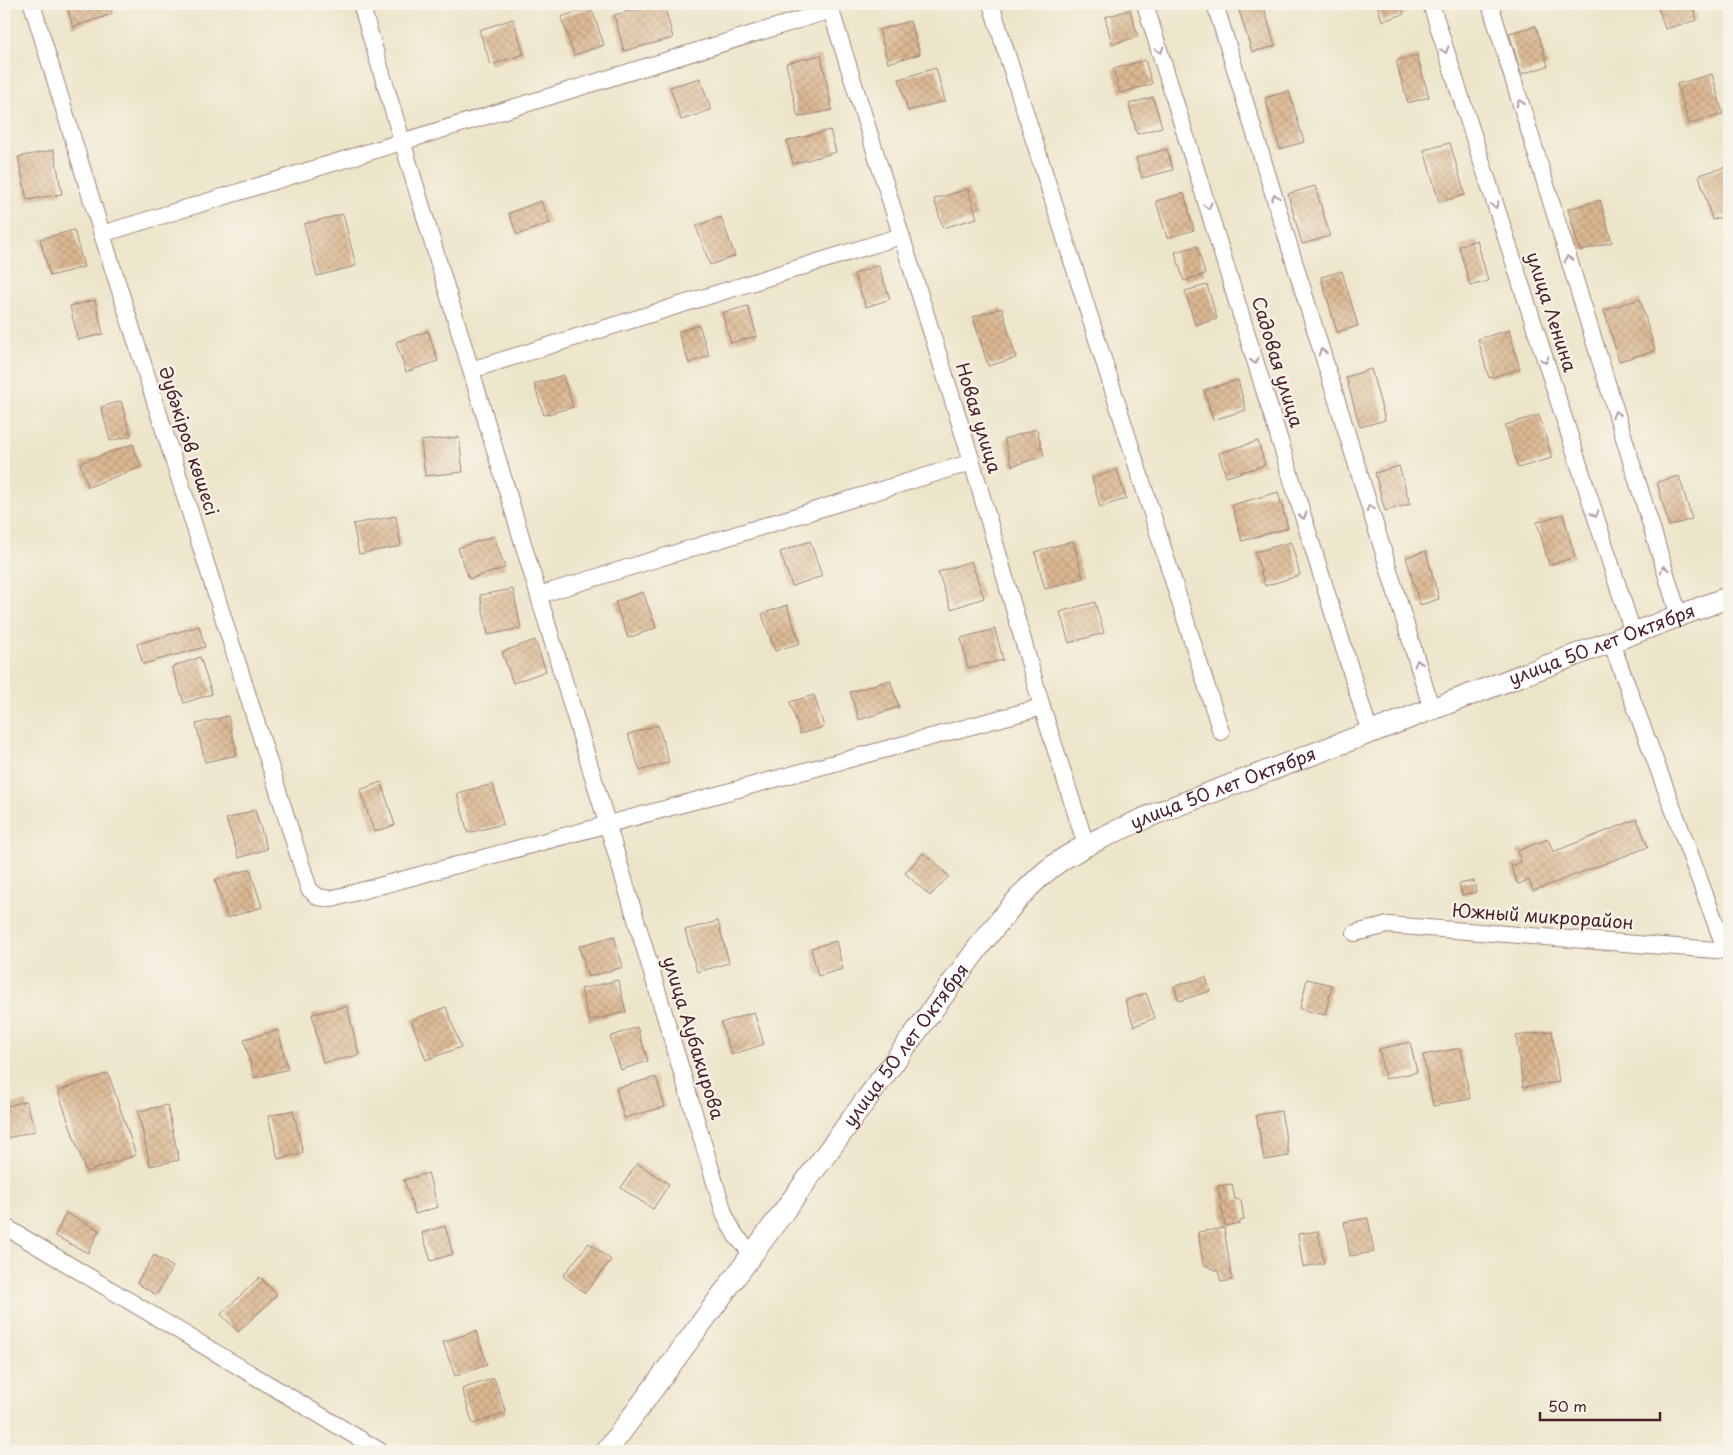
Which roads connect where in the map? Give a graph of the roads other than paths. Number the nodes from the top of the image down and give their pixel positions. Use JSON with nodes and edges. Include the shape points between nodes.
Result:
{"nodes":[{"id":1,"x":32,"y":4,"type":"edge"},
{"id":2,"x":361,"y":4,"type":"edge"},
{"id":3,"x":991,"y":4,"type":"edge"},
{"id":4,"x":1146,"y":4,"type":"edge"},
{"id":5,"x":1215,"y":4,"type":"edge"},
{"id":6,"x":1430,"y":4,"type":"edge"},
{"id":7,"x":1490,"y":4,"type":"edge"},
{"id":8,"x":829,"y":7,"type":"edge"},
{"id":9,"x":403,"y":142,"type":"junction"},
{"id":10,"x":102,"y":234,"type":"junction"},
{"id":11,"x":901,"y":236,"type":"junction"},
{"id":12,"x":471,"y":370,"type":"junction"},
{"id":13,"x":972,"y":462,"type":"junction"},
{"id":14,"x":539,"y":595,"type":"junction"},
{"id":15,"x":1729,"y":597,"type":"edge"},
{"id":16,"x":1678,"y":616,"type":"junction"},
{"id":17,"x":1633,"y":633,"type":"junction"},
{"id":18,"x":1611,"y":642,"type":"junction"},
{"id":19,"x":1042,"y":707,"type":"junction"},
{"id":20,"x":1432,"y":710,"type":"junction"},
{"id":21,"x":1221,"y":732,"type":"dead end"},
{"id":22,"x":1370,"y":733,"type":"junction"},
{"id":23,"x":608,"y":825,"type":"junction"},
{"id":24,"x":1086,"y":845,"type":"junction"},
{"id":25,"x":1355,"y":933,"type":"dead end"},
{"id":26,"x":1728,"y":951,"type":"edge"},
{"id":27,"x":4,"y":1226,"type":"edge"},
{"id":28,"x":753,"y":1255,"type":"junction"},
{"id":29,"x":380,"y":1451,"type":"edge"},
{"id":30,"x":607,"y":1451,"type":"edge"}],
"edges":[{"from":1,"to":10,"type":"street","name":"Әубәкіров көшесі"},
{"from":2,"to":9,"type":"street","name":"улица Аубакирова"},
{"from":3,"to":21,"type":"street"},
{"from":4,"to":22,"type":"street","name":"Садовая улица","one_way":true},
{"from":20,"to":5,"type":"street","one_way":true},
{"from":6,"to":17,"type":"street","name":"улица Ленина","one_way":true},
{"from":16,"to":7,"type":"street","name":"улица Ленина","one_way":true},
{"from":8,"to":9,"type":"street"},
{"from":8,"to":11,"type":"street","name":"Новая улица"},
{"from":9,"to":10,"type":"street"},
{"from":9,"to":12,"type":"street","name":"улица Аубакирова"},
{"from":10,"to":23,"type":"street","name":"Әубәкіров көшесі","via":[[309,889],[318,898],[331,899]]},
{"from":11,"to":12,"type":"street"},
{"from":11,"to":13,"type":"street","name":"Новая улица"},
{"from":12,"to":14,"type":"street","name":"улица Аубакирова"},
{"from":13,"to":14,"type":"street"},
{"from":13,"to":19,"type":"street","name":"Новая улица"},
{"from":14,"to":23,"type":"street","name":"улица Аубакирова"},
{"from":15,"to":16,"type":"main road","name":"улица 50 лет Октября"},
{"from":16,"to":17,"type":"main road","name":"улица 50 лет Октября"},
{"from":17,"to":18,"type":"main road","name":"улица 50 лет Октября"},
{"from":18,"to":20,"type":"main road","name":"улица 50 лет Октября"},
{"from":18,"to":26,"type":"street"},
{"from":19,"to":23,"type":"street"},
{"from":19,"to":24,"type":"street","name":"Новая улица"},
{"from":20,"to":22,"type":"main road","name":"улица 50 лет Октября"},
{"from":22,"to":24,"type":"main road","name":"улица 50 лет Октября","via":[[1157,813]]},
{"from":23,"to":28,"type":"street","name":"улица Аубакирова","via":[[725,1216],[736,1236]]},
{"from":24,"to":28,"type":"main road","name":"улица 50 лет Октября","via":[[1056,864],[1015,903],[972,955]]},
{"from":25,"to":26,"type":"street","name":"Южный микрорайон","via":[[1388,926]]},
{"from":27,"to":29,"type":"street"},
{"from":28,"to":30,"type":"main road","name":"улица 50 лет Октября"}]}
